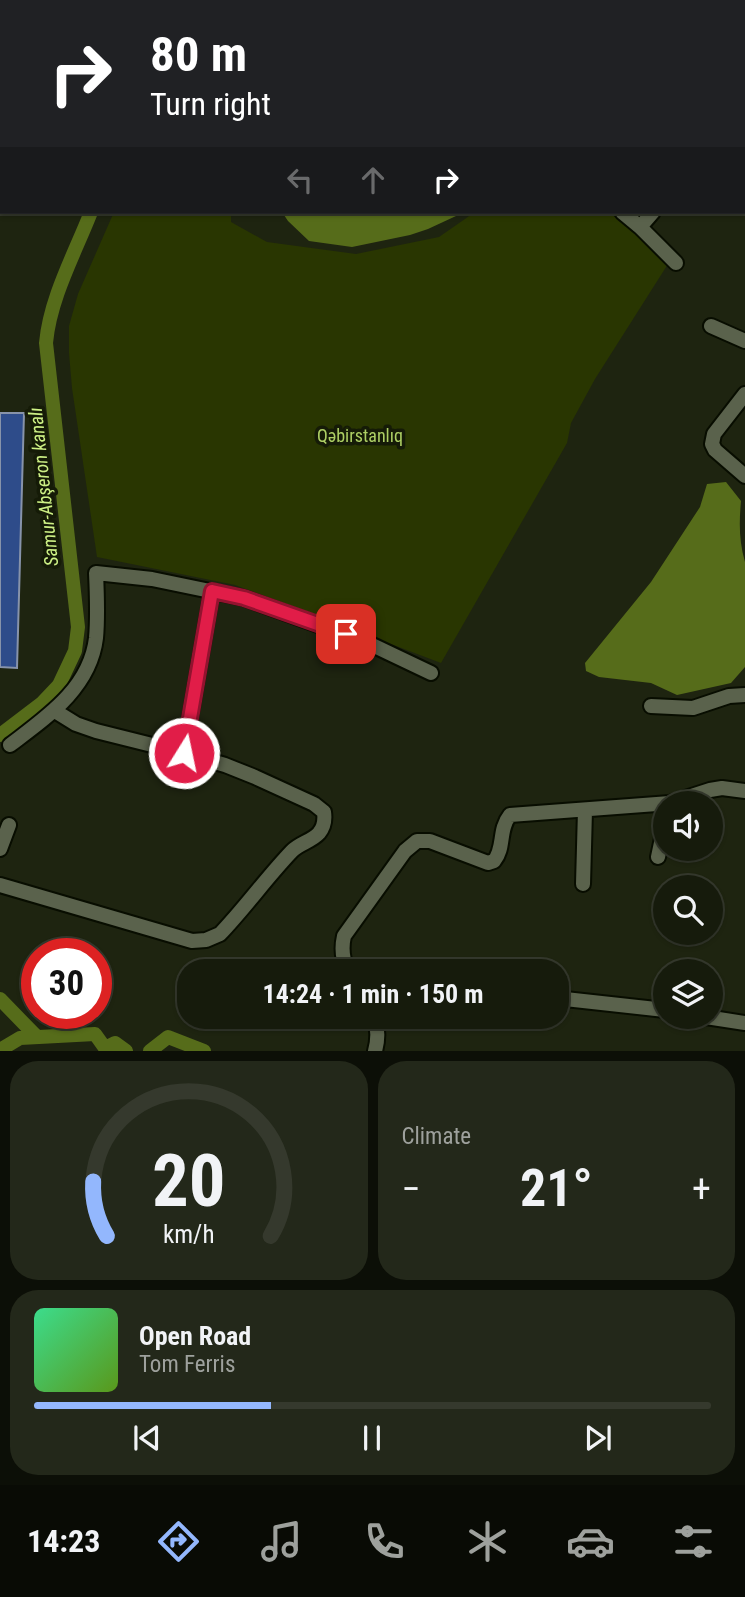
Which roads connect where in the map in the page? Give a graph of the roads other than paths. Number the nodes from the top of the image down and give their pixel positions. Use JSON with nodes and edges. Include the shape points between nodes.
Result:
{"nodes":[{"id":1,"x":624,"y":214,"type":"edge"},
{"id":2,"x":651,"y":214,"type":"edge"},
{"id":3,"x":640,"y":227,"type":"junction"},
{"id":4,"x":676,"y":263,"type":"dead end"},
{"id":5,"x":710,"y":326,"type":"dead end"},
{"id":6,"x":745,"y":341,"type":"edge"},
{"id":7,"x":745,"y":394,"type":"edge"},
{"id":8,"x":745,"y":476,"type":"edge"},
{"id":9,"x":212,"y":591,"type":"junction"},
{"id":10,"x":431,"y":673,"type":"dead end"},
{"id":11,"x":745,"y":695,"type":"edge"},
{"id":12,"x":651,"y":706,"type":"dead end"},
{"id":13,"x":55,"y":711,"type":"junction"},
{"id":14,"x":10,"y":745,"type":"dead end"},
{"id":15,"x":184,"y":753,"type":"junction"},
{"id":16,"x":706,"y":791,"type":"edge"},
{"id":17,"x":745,"y":792,"type":"edge"},
{"id":18,"x":653,"y":804,"type":"edge"},
{"id":19,"x":585,"y":810,"type":"junction"},
{"id":20,"x":9,"y":825,"type":"dead end"},
{"id":21,"x":0,"y":849,"type":"edge"},
{"id":22,"x":583,"y":884,"type":"dead end"},
{"id":23,"x":0,"y":885,"type":"edge"},
{"id":24,"x":344,"y":959,"type":"edge"},
{"id":25,"x":569,"y":999,"type":"edge"},
{"id":26,"x":653,"y":1009,"type":"edge"},
{"id":27,"x":723,"y":1020,"type":"edge"},
{"id":28,"x":745,"y":1023,"type":"edge"},
{"id":29,"x":376,"y":1029,"type":"edge"},
{"id":30,"x":375,"y":1051,"type":"edge"}],
"edges":[{"from":1,"to":3,"type":"street"},
{"from":2,"to":3,"type":"street"},
{"from":3,"to":4,"type":"street"},
{"from":5,"to":6,"type":"street"},
{"from":7,"to":8,"type":"street","via":[[714,434],[712,444]]},
{"from":9,"to":10,"type":"street","via":[[324,626]]},
{"from":9,"to":13,"type":"street","via":[[96,573],[96,641],[78,684]]},
{"from":9,"to":15,"type":"street"},
{"from":11,"to":12,"type":"street","via":[[693,708]]},
{"from":13,"to":14,"type":"street"},
{"from":13,"to":15,"type":"street","via":[[96,731]]},
{"from":15,"to":23,"type":"street","via":[[255,777],[324,812],[320,831],[294,848],[220,934],[192,941]]},
{"from":16,"to":17,"type":"street"},
{"from":18,"to":19,"type":"street"},
{"from":19,"to":22,"type":"street"},
{"from":19,"to":24,"type":"street","via":[[510,815],[494,862],[417,841],[344,936]]},
{"from":20,"to":21,"type":"street"},
{"from":25,"to":26,"type":"street"},
{"from":27,"to":28,"type":"street"},
{"from":29,"to":30,"type":"street"}]}
